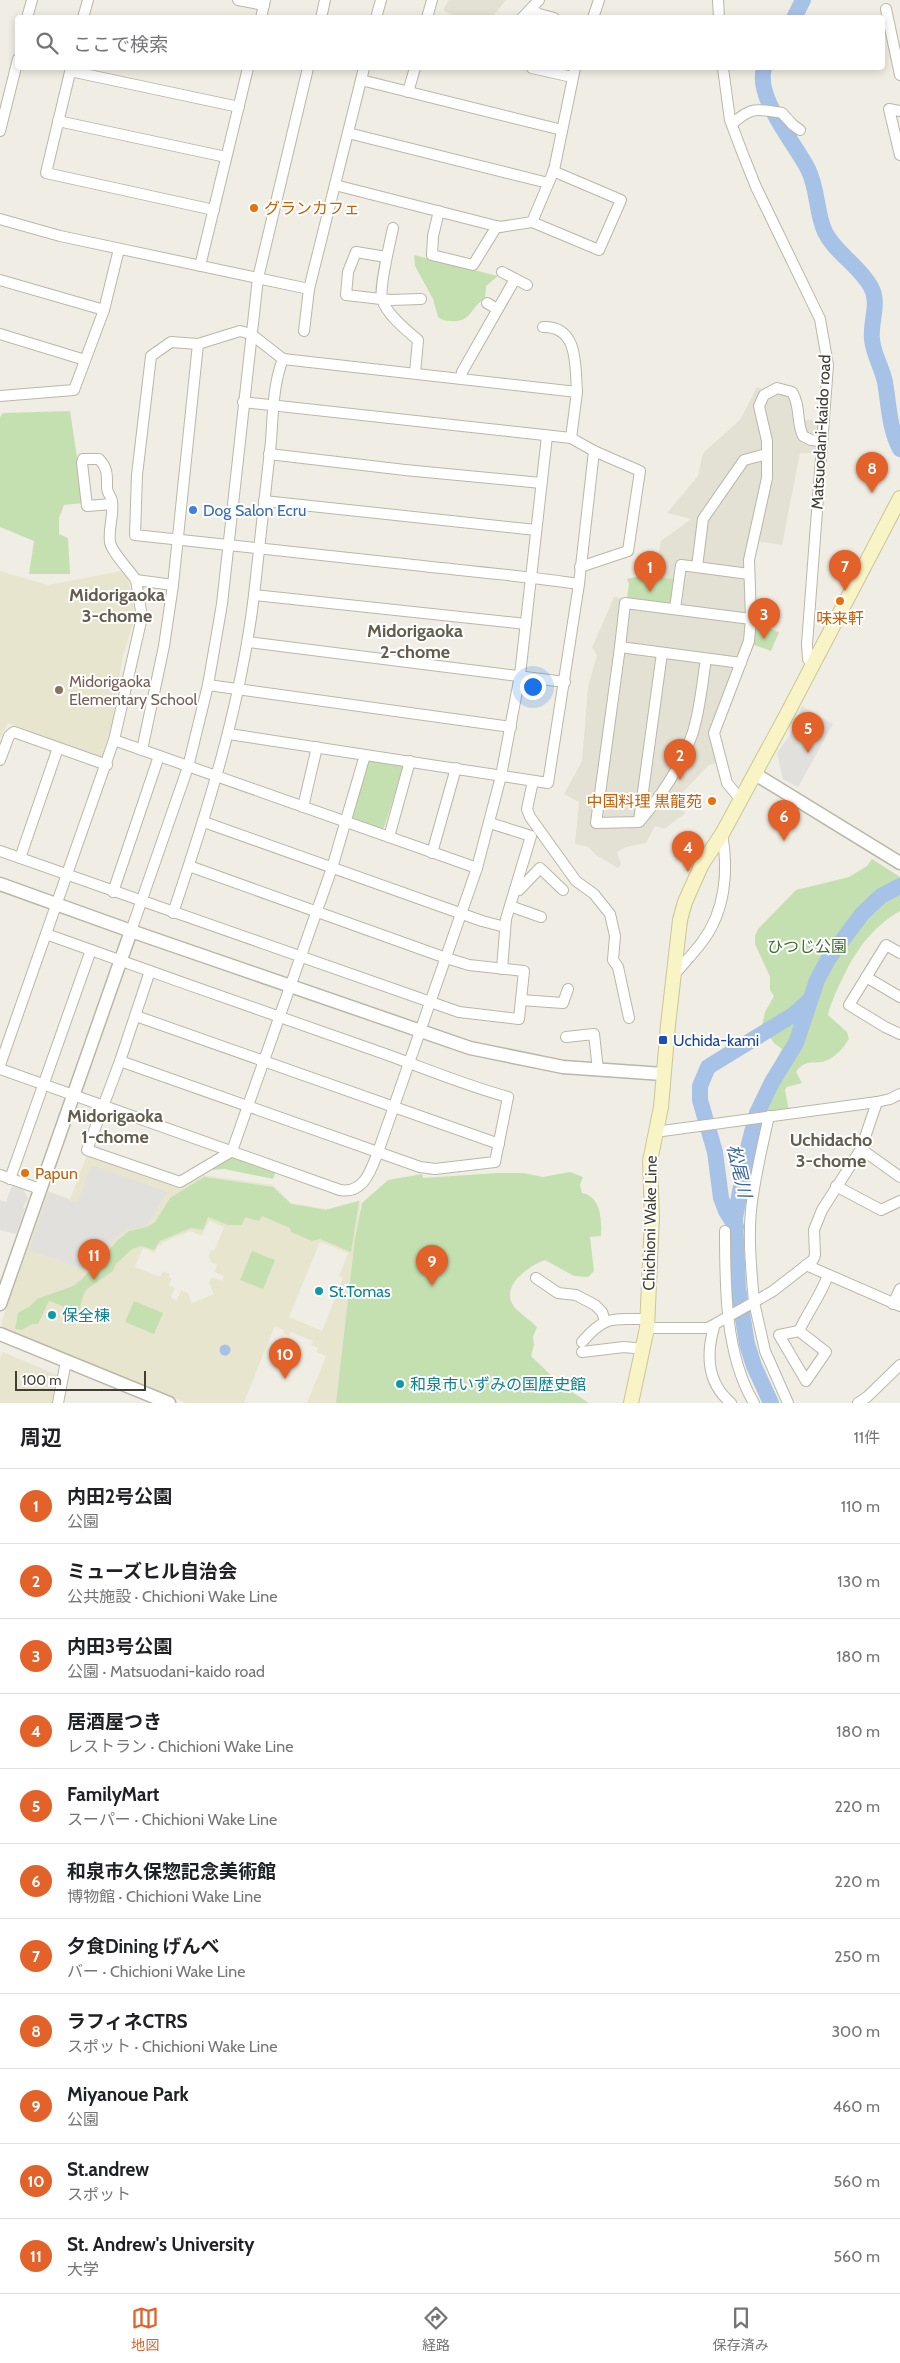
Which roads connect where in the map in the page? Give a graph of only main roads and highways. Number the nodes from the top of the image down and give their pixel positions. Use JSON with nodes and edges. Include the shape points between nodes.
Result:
{"nodes":[{"id":1,"x":900,"y":498,"type":"edge"},
{"id":2,"x":631,"y":1403,"type":"edge"}],
"edges":[{"from":1,"to":2,"type":"main road","name":"Chichioni Wake Line","via":[[741,800],[702,864],[685,902],[680,920],[661,1107],[650,1161],[652,1218],[647,1324]]}]}
